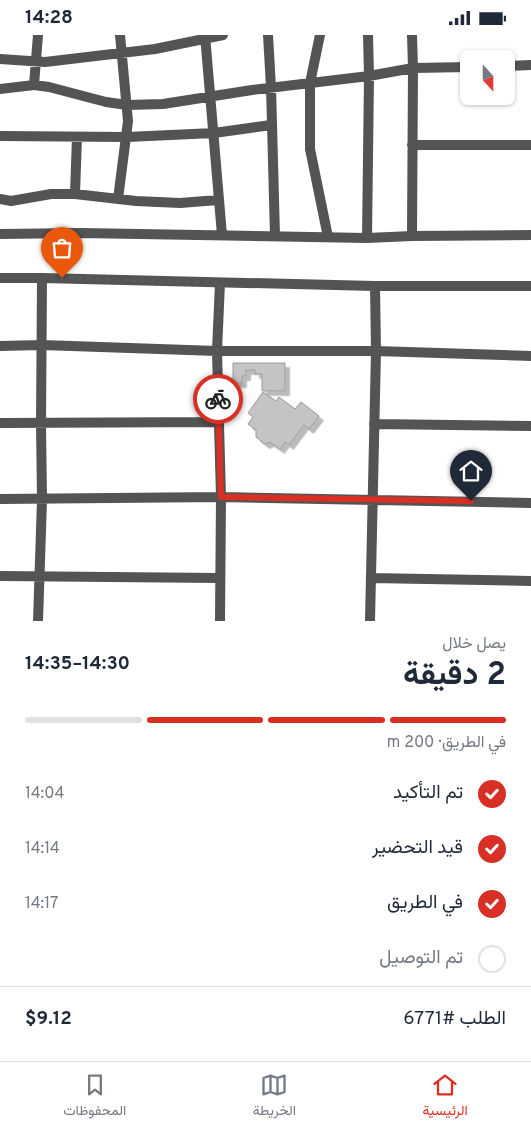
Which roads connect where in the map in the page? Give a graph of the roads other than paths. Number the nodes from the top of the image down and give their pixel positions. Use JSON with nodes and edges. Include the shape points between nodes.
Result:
{"nodes":[{"id":1,"x":38,"y":35,"type":"edge"},
{"id":2,"x":120,"y":35,"type":"edge"},
{"id":3,"x":224,"y":35,"type":"edge"},
{"id":4,"x":268,"y":35,"type":"edge"},
{"id":5,"x":320,"y":35,"type":"edge"},
{"id":6,"x":368,"y":35,"type":"edge"},
{"id":7,"x":412,"y":35,"type":"edge"},
{"id":8,"x":205,"y":36,"type":"edge"},
{"id":9,"x":122,"y":52,"type":"junction"},
{"id":10,"x":0,"y":59,"type":"edge"},
{"id":11,"x":36,"y":62,"type":"junction"},
{"id":12,"x":531,"y":65,"type":"edge"},
{"id":13,"x":515,"y":66,"type":"edge"},
{"id":14,"x":460,"y":67,"type":"edge"},
{"id":15,"x":413,"y":68,"type":"junction"},
{"id":16,"x":370,"y":76,"type":"junction"},
{"id":17,"x":310,"y":83,"type":"junction"},
{"id":18,"x":34,"y":85,"type":"junction"},
{"id":19,"x":271,"y":87,"type":"junction"},
{"id":20,"x":0,"y":89,"type":"edge"},
{"id":21,"x":210,"y":97,"type":"junction"},
{"id":22,"x":128,"y":105,"type":"junction"},
{"id":23,"x":271,"y":125,"type":"junction"},
{"id":24,"x":214,"y":133,"type":"junction"},
{"id":25,"x":0,"y":137,"type":"edge"},
{"id":26,"x":78,"y":137,"type":"junction"},
{"id":27,"x":127,"y":137,"type":"junction"},
{"id":28,"x":412,"y":145,"type":"junction"},
{"id":29,"x":531,"y":145,"type":"edge"},
{"id":30,"x":75,"y":194,"type":"junction"},
{"id":31,"x":0,"y":199,"type":"edge"},
{"id":32,"x":118,"y":199,"type":"junction"},
{"id":33,"x":218,"y":201,"type":"junction"},
{"id":34,"x":0,"y":234,"type":"edge"},
{"id":35,"x":222,"y":235,"type":"junction"},
{"id":36,"x":412,"y":235,"type":"junction"},
{"id":37,"x":531,"y":235,"type":"edge"},
{"id":38,"x":275,"y":236,"type":"junction"},
{"id":39,"x":328,"y":237,"type":"junction"},
{"id":40,"x":367,"y":237,"type":"junction"},
{"id":41,"x":0,"y":278,"type":"edge"},
{"id":42,"x":42,"y":278,"type":"junction"},
{"id":43,"x":220,"y":283,"type":"junction"},
{"id":44,"x":375,"y":286,"type":"junction"},
{"id":45,"x":531,"y":286,"type":"edge"},
{"id":46,"x":42,"y":345,"type":"junction"},
{"id":47,"x":0,"y":347,"type":"edge"},
{"id":48,"x":217,"y":351,"type":"junction"},
{"id":49,"x":376,"y":351,"type":"junction"},
{"id":50,"x":531,"y":356,"type":"edge"},
{"id":51,"x":219,"y":422,"type":"junction"},
{"id":52,"x":0,"y":423,"type":"edge"},
{"id":53,"x":41,"y":423,"type":"junction"},
{"id":54,"x":374,"y":424,"type":"junction"},
{"id":55,"x":531,"y":426,"type":"edge"},
{"id":56,"x":221,"y":497,"type":"junction"},
{"id":57,"x":0,"y":499,"type":"edge"},
{"id":58,"x":372,"y":499,"type":"junction"},
{"id":59,"x":42,"y":500,"type":"junction"},
{"id":60,"x":531,"y":503,"type":"edge"},
{"id":61,"x":0,"y":576,"type":"edge"},
{"id":62,"x":38,"y":577,"type":"junction"},
{"id":63,"x":219,"y":578,"type":"junction"},
{"id":64,"x":371,"y":578,"type":"junction"},
{"id":65,"x":531,"y":581,"type":"edge"},
{"id":66,"x":38,"y":621,"type":"edge"},
{"id":67,"x":220,"y":621,"type":"edge"},
{"id":68,"x":370,"y":621,"type":"edge"}],
"edges":[{"from":1,"to":11,"type":"street"},
{"from":2,"to":9,"type":"street"},
{"from":3,"to":8,"type":"street"},
{"from":4,"to":19,"type":"street"},
{"from":5,"to":17,"type":"street"},
{"from":6,"to":16,"type":"street"},
{"from":7,"to":15,"type":"street"},
{"from":8,"to":9,"type":"street","via":[[155,49]]},
{"from":8,"to":21,"type":"street"},
{"from":9,"to":11,"type":"street"},
{"from":9,"to":22,"type":"street"},
{"from":10,"to":11,"type":"street"},
{"from":11,"to":18,"type":"street"},
{"from":12,"to":13,"type":"street"},
{"from":14,"to":15,"type":"street"},
{"from":15,"to":16,"type":"street"},
{"from":15,"to":28,"type":"street"},
{"from":16,"to":17,"type":"street"},
{"from":16,"to":40,"type":"street"},
{"from":17,"to":19,"type":"street"},
{"from":17,"to":39,"type":"street","via":[[310,149]]},
{"from":18,"to":20,"type":"street"},
{"from":18,"to":22,"type":"street"},
{"from":19,"to":21,"type":"street"},
{"from":19,"to":23,"type":"street"},
{"from":21,"to":22,"type":"street"},
{"from":21,"to":24,"type":"street"},
{"from":22,"to":27,"type":"street"},
{"from":23,"to":24,"type":"street"},
{"from":23,"to":38,"type":"street"},
{"from":24,"to":27,"type":"street"},
{"from":24,"to":33,"type":"street"},
{"from":25,"to":26,"type":"street"},
{"from":26,"to":27,"type":"street"},
{"from":26,"to":30,"type":"street"},
{"from":27,"to":32,"type":"street"},
{"from":28,"to":29,"type":"street"},
{"from":28,"to":36,"type":"street"},
{"from":30,"to":31,"type":"street","via":[[51,194],[11,201]]},
{"from":30,"to":32,"type":"street"},
{"from":32,"to":33,"type":"street","via":[[180,203]]},
{"from":33,"to":35,"type":"street"},
{"from":34,"to":35,"type":"street"},
{"from":35,"to":38,"type":"street"},
{"from":36,"to":37,"type":"street"},
{"from":36,"to":40,"type":"street"},
{"from":38,"to":39,"type":"street"},
{"from":39,"to":40,"type":"street"},
{"from":41,"to":42,"type":"street"},
{"from":42,"to":43,"type":"street"},
{"from":42,"to":46,"type":"street"},
{"from":43,"to":44,"type":"street"},
{"from":43,"to":48,"type":"street"},
{"from":44,"to":45,"type":"street"},
{"from":44,"to":49,"type":"street"},
{"from":46,"to":47,"type":"street"},
{"from":46,"to":48,"type":"street"},
{"from":46,"to":53,"type":"street"},
{"from":48,"to":49,"type":"street"},
{"from":48,"to":51,"type":"street"},
{"from":49,"to":50,"type":"street"},
{"from":49,"to":54,"type":"street"},
{"from":51,"to":53,"type":"street"},
{"from":51,"to":56,"type":"street"},
{"from":52,"to":53,"type":"street"},
{"from":53,"to":59,"type":"street"},
{"from":54,"to":55,"type":"street"},
{"from":54,"to":58,"type":"street"},
{"from":56,"to":58,"type":"street"},
{"from":56,"to":59,"type":"street"},
{"from":56,"to":63,"type":"street"},
{"from":57,"to":59,"type":"street"},
{"from":58,"to":60,"type":"street"},
{"from":58,"to":64,"type":"street"},
{"from":59,"to":62,"type":"street"},
{"from":61,"to":62,"type":"street"},
{"from":62,"to":63,"type":"street"},
{"from":62,"to":66,"type":"street"},
{"from":63,"to":67,"type":"street"},
{"from":64,"to":65,"type":"street"},
{"from":64,"to":68,"type":"street"}]}
